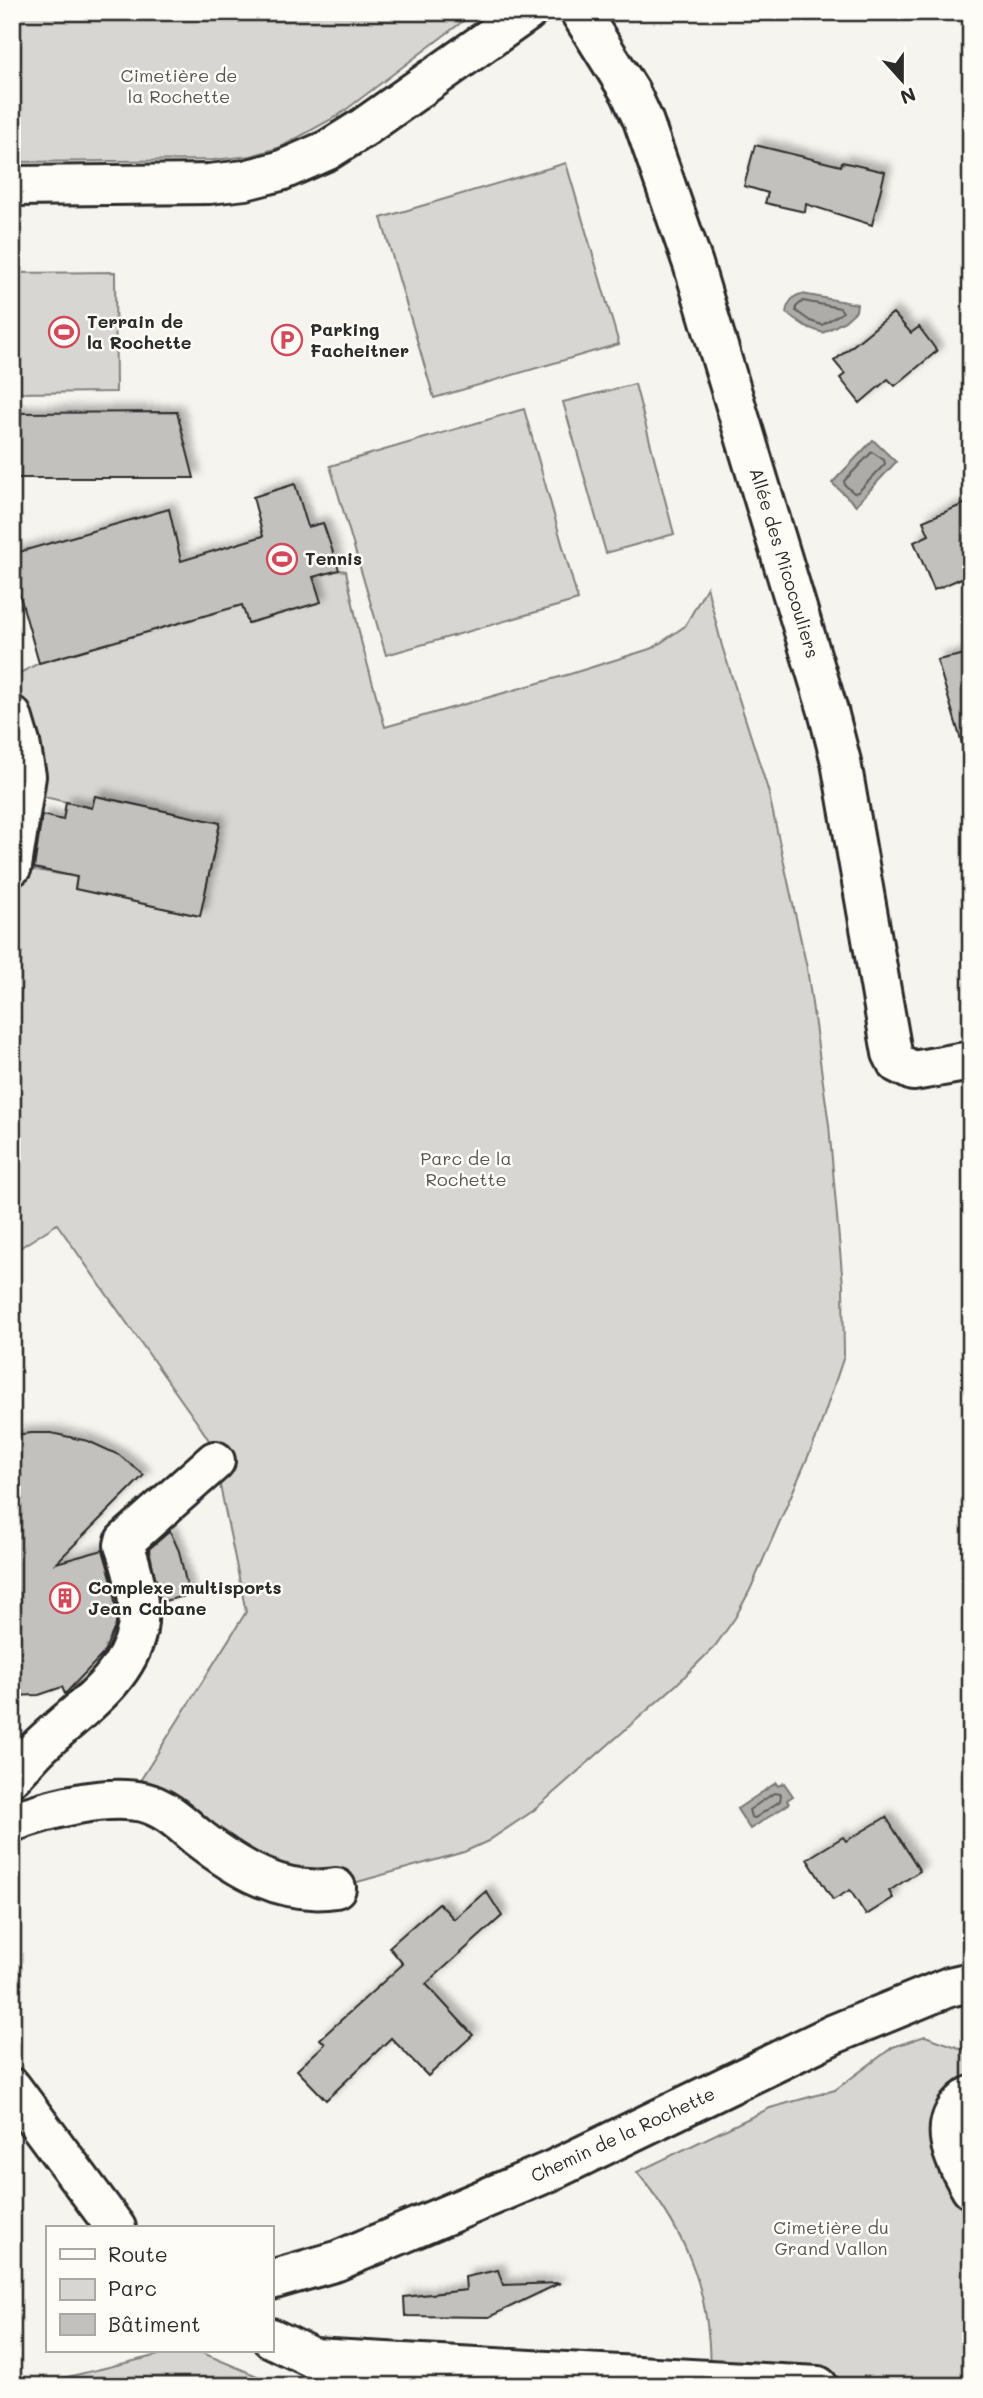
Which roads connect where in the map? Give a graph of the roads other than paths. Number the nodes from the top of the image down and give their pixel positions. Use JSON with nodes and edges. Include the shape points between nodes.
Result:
{"nodes":[{"id":1,"x":527,"y":12,"type":"edge"},
{"id":2,"x":580,"y":12,"type":"edge"},
{"id":3,"x":12,"y":186,"type":"edge"},
{"id":4,"x":12,"y":716,"type":"edge"},
{"id":5,"x":12,"y":866,"type":"edge"},
{"id":6,"x":971,"y":1061,"type":"edge"},
{"id":7,"x":215,"y":1461,"type":"dead end"},
{"id":8,"x":12,"y":1776,"type":"edge"},
{"id":9,"x":12,"y":1822,"type":"edge"},
{"id":10,"x":336,"y":1888,"type":"dead end"},
{"id":11,"x":971,"y":1982,"type":"edge"},
{"id":12,"x":12,"y":2088,"type":"edge"},
{"id":13,"x":971,"y":2096,"type":"edge"},
{"id":14,"x":971,"y":2189,"type":"edge"},
{"id":15,"x":115,"y":2226,"type":"edge"},
{"id":16,"x":273,"y":2279,"type":"edge"},
{"id":17,"x":273,"y":2339,"type":"edge"},
{"id":18,"x":313,"y":2358,"type":"junction"},
{"id":19,"x":355,"y":2386,"type":"edge"},
{"id":20,"x":818,"y":2386,"type":"edge"}],
"edges":[{"from":1,"to":3,"type":"street","via":[[363,128],[280,171],[209,184]]},
{"from":2,"to":6,"type":"street","name":"Allée des Micocouliers","via":[[643,120],[693,264],[812,658],[841,762],[892,1053],[897,1063],[913,1071]]},
{"from":4,"to":5,"type":"street","via":[[26,776]]},
{"from":7,"to":8,"type":"street","via":[[125,1541],[138,1613],[127,1657],[97,1695]]},
{"from":9,"to":10,"type":"street","via":[[60,1808],[120,1800],[144,1802],[163,1810],[223,1857],[261,1878],[295,1889]]},
{"from":11,"to":16,"type":"street","name":"Chemin de la Rochette","via":[[834,2034],[552,2170],[337,2261]]},
{"from":12,"to":15,"type":"street"},
{"from":13,"to":14,"type":"street","via":[[955,2113],[949,2132],[955,2160]]},
{"from":17,"to":18,"type":"street"},
{"from":18,"to":19,"type":"street"},
{"from":18,"to":20,"type":"street"}]}
